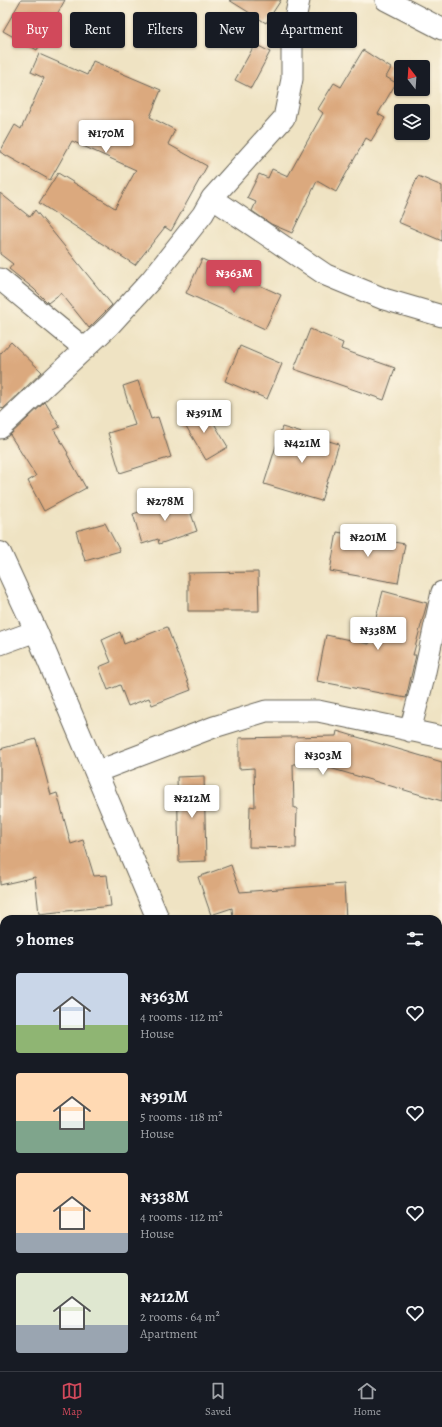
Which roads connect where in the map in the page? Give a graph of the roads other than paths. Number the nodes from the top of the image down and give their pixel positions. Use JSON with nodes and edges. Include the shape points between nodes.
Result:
{"nodes":[{"id":1,"x":299,"y":0,"type":"edge"},
{"id":2,"x":386,"y":0,"type":"edge"},
{"id":3,"x":442,"y":29,"type":"edge"},
{"id":4,"x":212,"y":198,"type":"junction"},
{"id":5,"x":0,"y":279,"type":"edge"},
{"id":6,"x":442,"y":316,"type":"edge"},
{"id":7,"x":85,"y":349,"type":"junction"},
{"id":8,"x":0,"y":428,"type":"edge"},
{"id":9,"x":0,"y":553,"type":"edge"},
{"id":10,"x":442,"y":592,"type":"edge"},
{"id":11,"x":36,"y":631,"type":"junction"},
{"id":12,"x":0,"y":644,"type":"edge"},
{"id":13,"x":410,"y":731,"type":"junction"},
{"id":14,"x":442,"y":737,"type":"edge"},
{"id":15,"x":96,"y":772,"type":"junction"},
{"id":16,"x":156,"y":915,"type":"edge"}],
"edges":[{"from":1,"to":4,"type":"street","via":[[292,33],[292,78],[284,118]]},
{"from":2,"to":3,"type":"street"},
{"from":4,"to":6,"type":"street","via":[[326,275],[384,299]]},
{"from":4,"to":7,"type":"street","via":[[203,214],[151,280]]},
{"from":5,"to":7,"type":"street"},
{"from":7,"to":8,"type":"street"},
{"from":9,"to":11,"type":"street"},
{"from":10,"to":13,"type":"street"},
{"from":11,"to":12,"type":"street"},
{"from":11,"to":15,"type":"street"},
{"from":13,"to":14,"type":"street"},
{"from":13,"to":15,"type":"street","via":[[318,711],[266,711],[214,727]]},
{"from":15,"to":16,"type":"street"}]}
